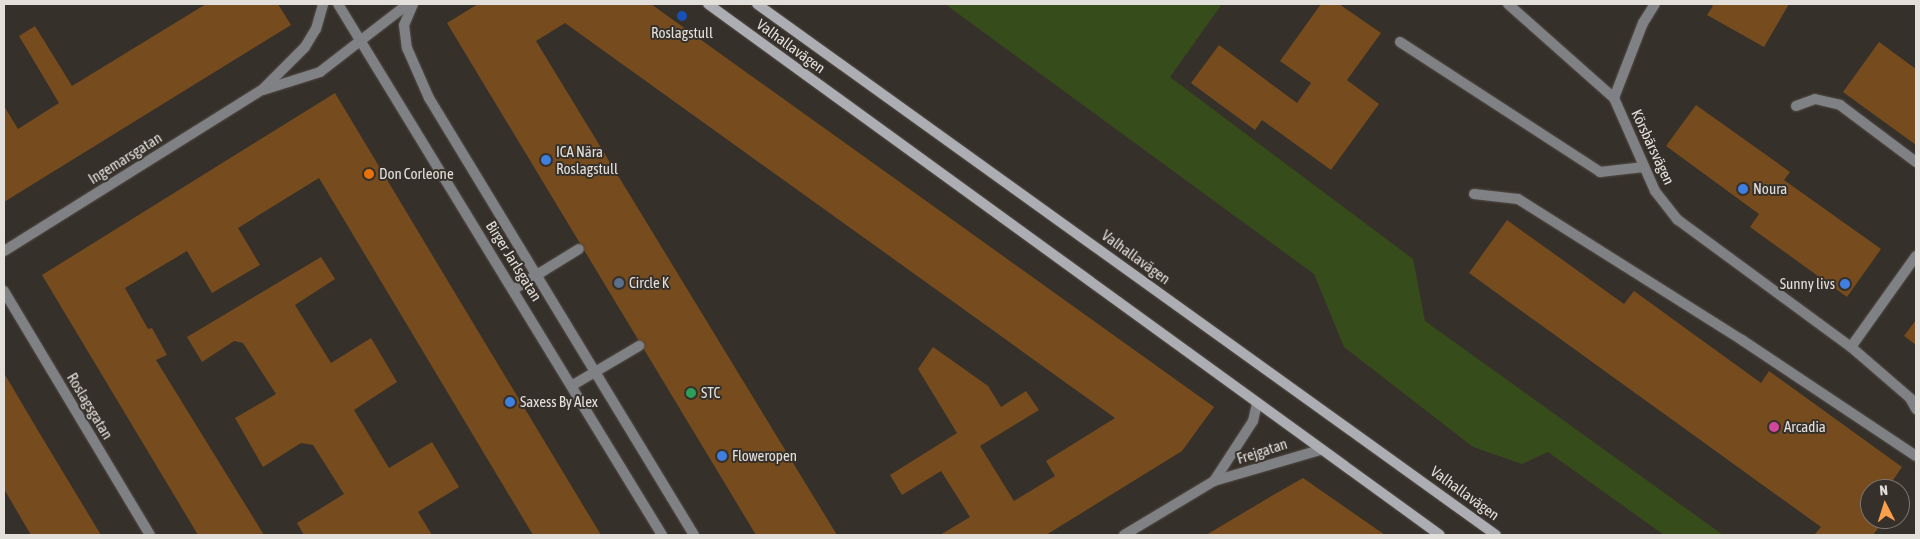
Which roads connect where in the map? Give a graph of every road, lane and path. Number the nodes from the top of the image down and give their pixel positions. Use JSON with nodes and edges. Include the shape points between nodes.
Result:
{"nodes":[{"id":1,"x":323,"y":4,"type":"edge"},
{"id":2,"x":338,"y":4,"type":"edge"},
{"id":3,"x":408,"y":4,"type":"edge"},
{"id":4,"x":413,"y":4,"type":"edge"},
{"id":5,"x":708,"y":4,"type":"edge"},
{"id":6,"x":757,"y":4,"type":"edge"},
{"id":7,"x":1508,"y":4,"type":"edge"},
{"id":8,"x":1654,"y":4,"type":"edge"},
{"id":9,"x":360,"y":41,"type":"junction"},
{"id":10,"x":1400,"y":42,"type":"dead end"},
{"id":11,"x":262,"y":90,"type":"junction"},
{"id":12,"x":1614,"y":98,"type":"junction"},
{"id":13,"x":1796,"y":106,"type":"dead end"},
{"id":14,"x":1916,"y":162,"type":"edge"},
{"id":15,"x":1644,"y":167,"type":"junction"},
{"id":16,"x":1474,"y":194,"type":"dead end"},
{"id":17,"x":579,"y":250,"type":"dead end"},
{"id":18,"x":4,"y":251,"type":"edge"},
{"id":19,"x":1916,"y":256,"type":"edge"},
{"id":20,"x":537,"y":275,"type":"junction"},
{"id":21,"x":514,"y":289,"type":"junction"},
{"id":22,"x":4,"y":291,"type":"edge"},
{"id":23,"x":639,"y":346,"type":"dead end"},
{"id":24,"x":1851,"y":347,"type":"junction"},
{"id":25,"x":595,"y":371,"type":"junction"},
{"id":26,"x":573,"y":386,"type":"junction"},
{"id":27,"x":1257,"y":404,"type":"junction"},
{"id":28,"x":1916,"y":409,"type":"edge"},
{"id":29,"x":1320,"y":450,"type":"junction"},
{"id":30,"x":1916,"y":456,"type":"edge"},
{"id":31,"x":1214,"y":481,"type":"junction"},
{"id":32,"x":150,"y":535,"type":"edge"},
{"id":33,"x":662,"y":535,"type":"edge"},
{"id":34,"x":694,"y":535,"type":"edge"},
{"id":35,"x":1124,"y":535,"type":"edge"},
{"id":36,"x":1440,"y":535,"type":"edge"},
{"id":37,"x":1496,"y":535,"type":"edge"}],
"edges":[{"from":1,"to":11,"type":"street","name":"Ingemarsgatan","via":[[316,29],[305,47]]},
{"from":2,"to":9,"type":"street","name":"Birger Jarlsgatan"},
{"from":3,"to":9,"type":"street","name":"Ingemarsgatan"},
{"from":4,"to":20,"type":"street","name":"Birger Jarlsgatan","via":[[404,25],[412,65]]},
{"from":5,"to":27,"type":"main road","name":"Valhallavägen"},
{"from":6,"to":37,"type":"main road","name":"Valhallavägen"},
{"from":7,"to":12,"type":"street","name":"Körsbärsvägen"},
{"from":8,"to":12,"type":"street","via":[[1643,23]]},
{"from":9,"to":11,"type":"street","name":"Ingemarsgatan","via":[[320,72]]},
{"from":9,"to":21,"type":"street","name":"Birger Jarlsgatan"},
{"from":10,"to":15,"type":"street","via":[[1600,172]]},
{"from":11,"to":18,"type":"street","name":"Ingemarsgatan"},
{"from":12,"to":15,"type":"street","name":"Körsbärsvägen"},
{"from":13,"to":14,"type":"street","via":[[1815,99],[1840,105]]},
{"from":15,"to":24,"type":"street","name":"Körsbärsvägen","via":[[1655,191],[1678,220]]},
{"from":16,"to":30,"type":"street","via":[[1518,199],[1742,340]]},
{"from":17,"to":20,"type":"street"},
{"from":19,"to":24,"type":"street"},
{"from":20,"to":21,"type":"street"},
{"from":20,"to":25,"type":"street","name":"Birger Jarlsgatan"},
{"from":21,"to":26,"type":"street","name":"Birger Jarlsgatan"},
{"from":22,"to":32,"type":"street","name":"Roslagsgatan"},
{"from":23,"to":25,"type":"street"},
{"from":24,"to":28,"type":"street","name":"Körsbärsvägen","via":[[1910,398]]},
{"from":25,"to":26,"type":"street"},
{"from":25,"to":34,"type":"street","name":"Birger Jarlsgatan"},
{"from":26,"to":33,"type":"street","name":"Birger Jarlsgatan"},
{"from":27,"to":29,"type":"main road","name":"Valhallavägen"},
{"from":27,"to":31,"type":"street","name":"Frejgatan","via":[[1253,421]]},
{"from":29,"to":31,"type":"street","name":"Frejgatan"},
{"from":29,"to":36,"type":"main road","name":"Valhallavägen"},
{"from":31,"to":35,"type":"street","name":"Frejgatan"}]}
